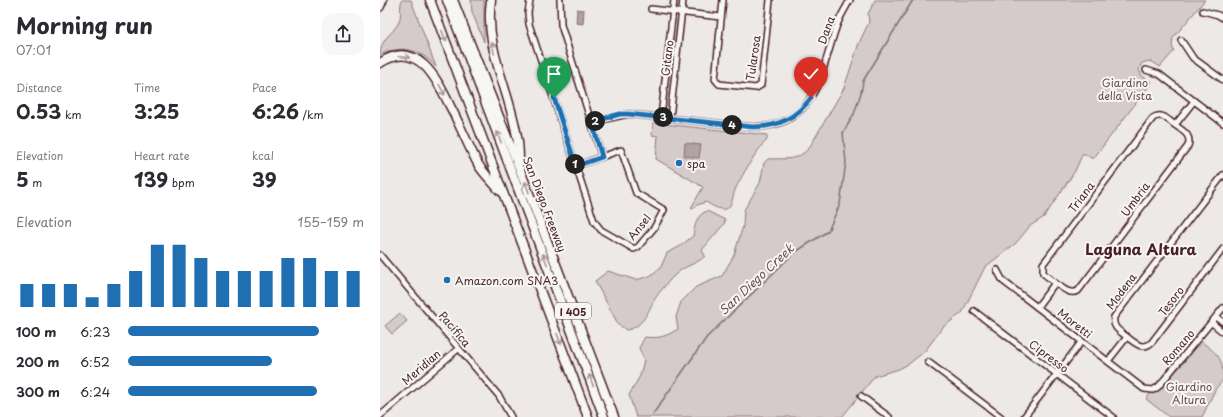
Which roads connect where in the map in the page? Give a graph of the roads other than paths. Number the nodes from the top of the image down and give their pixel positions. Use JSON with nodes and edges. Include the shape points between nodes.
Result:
{"nodes":[{"id":1,"x":383,"y":0,"type":"edge"},
{"id":2,"x":430,"y":0,"type":"edge"},
{"id":3,"x":447,"y":0,"type":"edge"},
{"id":4,"x":453,"y":0,"type":"edge"},
{"id":5,"x":490,"y":0,"type":"edge"},
{"id":6,"x":530,"y":0,"type":"edge"},
{"id":7,"x":560,"y":0,"type":"edge"},
{"id":8,"x":674,"y":0,"type":"edge"},
{"id":9,"x":683,"y":0,"type":"edge"},
{"id":10,"x":723,"y":0,"type":"edge"},
{"id":11,"x":770,"y":0,"type":"edge"},
{"id":12,"x":850,"y":0,"type":"edge"},
{"id":13,"x":380,"y":7,"type":"edge"},
{"id":14,"x":651,"y":9,"type":"dead end"},
{"id":15,"x":1203,"y":11,"type":"dead end"},
{"id":16,"x":673,"y":12,"type":"junction"},
{"id":17,"x":682,"y":13,"type":"junction"},
{"id":18,"x":721,"y":17,"type":"junction"},
{"id":19,"x":1223,"y":18,"type":"edge"},
{"id":20,"x":1181,"y":40,"type":"dead end"},
{"id":21,"x":380,"y":63,"type":"edge"},
{"id":22,"x":1146,"y":70,"type":"dead end"},
{"id":23,"x":1223,"y":80,"type":"edge"},
{"id":24,"x":1194,"y":101,"type":"junction"},
{"id":25,"x":661,"y":117,"type":"junction"},
{"id":26,"x":670,"y":118,"type":"junction"},
{"id":27,"x":592,"y":122,"type":"junction"},
{"id":28,"x":1223,"y":123,"type":"edge"},
{"id":29,"x":1175,"y":125,"type":"junction"},
{"id":30,"x":602,"y":157,"type":"junction"},
{"id":31,"x":576,"y":166,"type":"junction"},
{"id":32,"x":520,"y":170,"type":"junction"},
{"id":33,"x":1223,"y":175,"type":"edge"},
{"id":34,"x":504,"y":195,"type":"junction"},
{"id":35,"x":1223,"y":249,"type":"edge"},
{"id":36,"x":380,"y":255,"type":"edge"},
{"id":37,"x":997,"y":270,"type":"dead end"},
{"id":38,"x":1055,"y":283,"type":"junction"},
{"id":39,"x":1037,"y":307,"type":"junction"},
{"id":40,"x":1223,"y":308,"type":"edge"},
{"id":41,"x":974,"y":311,"type":"dead end"},
{"id":42,"x":1216,"y":317,"type":"junction"},
{"id":43,"x":1223,"y":322,"type":"edge"},
{"id":44,"x":1212,"y":323,"type":"junction"},
{"id":45,"x":1223,"y":332,"type":"edge"},
{"id":46,"x":1127,"y":337,"type":"junction"},
{"id":47,"x":1082,"y":342,"type":"junction"},
{"id":48,"x":458,"y":349,"type":"junction"},
{"id":49,"x":928,"y":362,"type":"dead end"},
{"id":50,"x":1108,"y":362,"type":"junction"},
{"id":51,"x":1057,"y":374,"type":"junction"},
{"id":52,"x":1144,"y":389,"type":"joint"},
{"id":53,"x":861,"y":396,"type":"dead end"},
{"id":54,"x":380,"y":416,"type":"edge"},
{"id":55,"x":511,"y":417,"type":"edge"},
{"id":56,"x":588,"y":417,"type":"edge"},
{"id":57,"x":604,"y":417,"type":"edge"},
{"id":58,"x":614,"y":417,"type":"edge"},
{"id":59,"x":889,"y":417,"type":"edge"},
{"id":60,"x":1001,"y":417,"type":"edge"},
{"id":61,"x":1024,"y":417,"type":"edge"},
{"id":62,"x":1113,"y":417,"type":"edge"}],
"edges":[{"from":1,"to":13,"type":"main road"},
{"from":2,"to":34,"type":"highway","number":"I 405","one_way":true},
{"from":57,"to":3,"type":"highway","one_way":true},
{"from":4,"to":32,"type":"highway","name":"San Diego Freeway","number":"I 405"},
{"from":32,"to":5,"type":"highway","one_way":true,"via":[[517,136],[492,46]]},
{"from":6,"to":31,"type":"street","name":"Ansel","via":[[529,23]]},
{"from":7,"to":27,"type":"street","via":[[561,25]]},
{"from":8,"to":16,"type":"street","name":"Gitano"},
{"from":9,"to":17,"type":"street","name":"Gitano"},
{"from":10,"to":18,"type":"street","name":"Tularosa"},
{"from":11,"to":18,"type":"street","name":"Tularosa","via":[[760,87],[716,82],[714,75]]},
{"from":12,"to":26,"type":"street","name":"Dana","via":[[836,26],[814,93],[804,107],[793,116],[781,123],[762,127]]},
{"from":14,"to":16,"type":"street"},
{"from":15,"to":19,"type":"street"},
{"from":16,"to":17,"type":"street"},
{"from":16,"to":25,"type":"street","name":"Gitano"},
{"from":17,"to":18,"type":"street"},
{"from":17,"to":26,"type":"street","name":"Gitano"},
{"from":20,"to":23,"type":"street","via":[[1193,58]]},
{"from":21,"to":34,"type":"highway","one_way":true,"via":[[393,57],[409,57],[423,63],[430,70],[479,166]]},
{"from":22,"to":24,"type":"street","via":[[1159,74]]},
{"from":24,"to":28,"type":"street"},
{"from":24,"to":29,"type":"street"},
{"from":25,"to":26,"type":"street","name":"Dana"},
{"from":25,"to":27,"type":"street","name":"Dana","via":[[624,114]]},
{"from":27,"to":30,"type":"street"},
{"from":29,"to":38,"type":"street","name":"Triana","via":[[1163,116],[1154,118],[1057,245],[1042,269]]},
{"from":29,"to":38,"type":"street","name":"Umbria","via":[[1188,136],[1188,146],[1078,291],[1068,292]]},
{"from":30,"to":31,"type":"street","name":"Ansel"},
{"from":30,"to":31,"type":"street","name":"Ansel","via":[[621,150],[636,193],[664,210],[654,228],[636,248],[601,230],[597,225]]},
{"from":58,"to":32,"type":"highway","name":"San Diego Freeway","number":"I 405","one_way":true},
{"from":33,"to":46,"type":"street","name":"Modena","via":[[1114,317],[1115,328]]},
{"from":34,"to":56,"type":"highway","number":"I 405","one_way":true},
{"from":35,"to":46,"type":"street","name":"Tesoro","via":[[1152,342],[1146,346],[1138,346]]},
{"from":36,"to":48,"type":"street","name":"Pacifica"},
{"from":37,"to":39,"type":"street","name":"Moretti","via":[[1003,281]]},
{"from":38,"to":39,"type":"street"},
{"from":39,"to":47,"type":"street","name":"Moretti"},
{"from":40,"to":42,"type":"street","name":"Romano"},
{"from":41,"to":51,"type":"street","name":"Cipresso"},
{"from":42,"to":43,"type":"street"},
{"from":42,"to":44,"type":"street","name":"Romano"},
{"from":44,"to":45,"type":"street"},
{"from":44,"to":52,"type":"street","name":"Romano","via":[[1158,387],[1153,390]]},
{"from":46,"to":50,"type":"street"},
{"from":47,"to":50,"type":"street","name":"Moretti"},
{"from":47,"to":51,"type":"street"},
{"from":48,"to":54,"type":"street","name":"Meridian"},
{"from":48,"to":55,"type":"street","name":"Pacifica","via":[[499,396]]},
{"from":49,"to":60,"type":"street"},
{"from":50,"to":52,"type":"street","name":"Moretti"},
{"from":51,"to":61,"type":"street"},
{"from":51,"to":62,"type":"street","name":"Cipresso"},
{"from":53,"to":59,"type":"street"}]}
